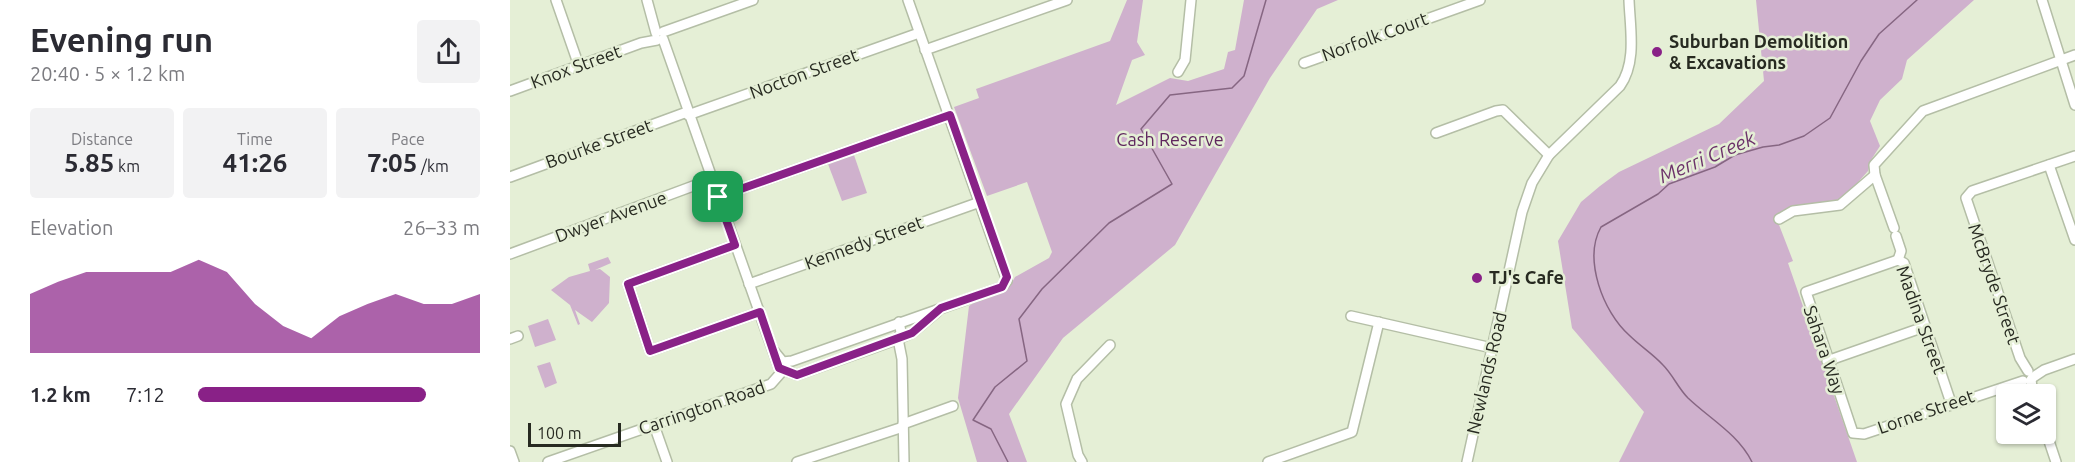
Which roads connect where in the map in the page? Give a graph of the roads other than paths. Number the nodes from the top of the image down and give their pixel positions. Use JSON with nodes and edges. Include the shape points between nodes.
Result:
{"nodes":[{"id":1,"x":556,"y":0,"type":"edge"},
{"id":2,"x":648,"y":0,"type":"edge"},
{"id":3,"x":753,"y":0,"type":"edge"},
{"id":4,"x":908,"y":0,"type":"edge"},
{"id":5,"x":1067,"y":0,"type":"edge"},
{"id":6,"x":1191,"y":0,"type":"edge"},
{"id":7,"x":1480,"y":0,"type":"edge"},
{"id":8,"x":1629,"y":0,"type":"edge"},
{"id":9,"x":2042,"y":0,"type":"edge"},
{"id":10,"x":919,"y":33,"type":"junction"},
{"id":11,"x":660,"y":36,"type":"junction"},
{"id":12,"x":925,"y":50,"type":"junction"},
{"id":13,"x":2075,"y":55,"type":"edge"},
{"id":14,"x":2060,"y":60,"type":"junction"},
{"id":15,"x":1304,"y":63,"type":"dead end"},
{"id":16,"x":579,"y":66,"type":"junction"},
{"id":17,"x":1178,"y":72,"type":"dead end"},
{"id":18,"x":510,"y":92,"type":"edge"},
{"id":19,"x":2075,"y":105,"type":"edge"},
{"id":20,"x":688,"y":113,"type":"junction"},
{"id":21,"x":950,"y":115,"type":"junction"},
{"id":22,"x":1436,"y":133,"type":"dead end"},
{"id":23,"x":1549,"y":155,"type":"junction"},
{"id":24,"x":2075,"y":156,"type":"edge"},
{"id":25,"x":2049,"y":165,"type":"junction"},
{"id":26,"x":1875,"y":175,"type":"junction"},
{"id":27,"x":510,"y":177,"type":"edge"},
{"id":28,"x":712,"y":179,"type":"junction"},
{"id":29,"x":718,"y":197,"type":"junction"},
{"id":30,"x":980,"y":202,"type":"junction"},
{"id":31,"x":1779,"y":219,"type":"dead end"},
{"id":32,"x":2075,"y":240,"type":"edge"},
{"id":33,"x":735,"y":245,"type":"junction"},
{"id":34,"x":510,"y":254,"type":"edge"},
{"id":35,"x":1898,"y":260,"type":"junction"},
{"id":36,"x":749,"y":284,"type":"junction"},
{"id":37,"x":941,"y":308,"type":"junction"},
{"id":38,"x":760,"y":312,"type":"junction"},
{"id":39,"x":1351,"y":316,"type":"dead end"},
{"id":40,"x":899,"y":322,"type":"junction"},
{"id":41,"x":1379,"y":322,"type":"junction"},
{"id":42,"x":1924,"y":327,"type":"junction"},
{"id":43,"x":898,"y":339,"type":"junction"},
{"id":44,"x":1110,"y":345,"type":"dead end"},
{"id":45,"x":1492,"y":348,"type":"junction"},
{"id":46,"x":774,"y":351,"type":"junction"},
{"id":47,"x":2075,"y":359,"type":"edge"},
{"id":48,"x":794,"y":361,"type":"junction"},
{"id":49,"x":1827,"y":361,"type":"junction"},
{"id":50,"x":782,"y":371,"type":"junction"},
{"id":51,"x":800,"y":374,"type":"junction"},
{"id":52,"x":2027,"y":376,"type":"junction"},
{"id":53,"x":2030,"y":384,"type":"edge"},
{"id":54,"x":1951,"y":403,"type":"junction"},
{"id":55,"x":953,"y":406,"type":"dead end"},
{"id":56,"x":654,"y":425,"type":"junction"},
{"id":57,"x":903,"y":426,"type":"junction"},
{"id":58,"x":1853,"y":433,"type":"joint"},
{"id":59,"x":2050,"y":444,"type":"edge"},
{"id":60,"x":510,"y":451,"type":"edge"},
{"id":61,"x":514,"y":462,"type":"edge"},
{"id":62,"x":548,"y":462,"type":"edge"},
{"id":63,"x":667,"y":462,"type":"edge"},
{"id":64,"x":797,"y":462,"type":"edge"},
{"id":65,"x":904,"y":462,"type":"edge"},
{"id":66,"x":1082,"y":462,"type":"edge"},
{"id":67,"x":1268,"y":462,"type":"edge"},
{"id":68,"x":1467,"y":462,"type":"edge"},
{"id":69,"x":2056,"y":462,"type":"edge"}],
"edges":[{"from":1,"to":16,"type":"street"},
{"from":2,"to":11,"type":"street","name":"Carrington Road"},
{"from":3,"to":11,"type":"street","name":"Knox Street"},
{"from":4,"to":10,"type":"street"},
{"from":5,"to":12,"type":"street"},
{"from":6,"to":17,"type":"street","via":[[1185,60]]},
{"from":7,"to":15,"type":"street","name":"Norfolk Court"},
{"from":8,"to":23,"type":"street","name":"Newlands Road","via":[[1627,76]]},
{"from":9,"to":14,"type":"street"},
{"from":10,"to":12,"type":"street"},
{"from":10,"to":20,"type":"street","name":"Nocton Street"},
{"from":11,"to":16,"type":"street","name":"Knox Street"},
{"from":11,"to":20,"type":"street","name":"Carrington Road"},
{"from":12,"to":21,"type":"street"},
{"from":13,"to":14,"type":"street"},
{"from":14,"to":19,"type":"street"},
{"from":14,"to":26,"type":"street","via":[[1923,111],[1876,162]]},
{"from":16,"to":18,"type":"street","name":"Knox Street"},
{"from":20,"to":27,"type":"street","name":"Bourke Street"},
{"from":20,"to":28,"type":"street","name":"Carrington Road"},
{"from":21,"to":29,"type":"street"},
{"from":21,"to":30,"type":"street"},
{"from":22,"to":23,"type":"street","via":[[1503,111]]},
{"from":23,"to":45,"type":"street","name":"Newlands Road","via":[[1527,197]]},
{"from":24,"to":25,"type":"street"},
{"from":25,"to":32,"type":"street"},
{"from":25,"to":52,"type":"street","name":"McBryde Street","via":[[1972,191],[1966,198]]},
{"from":26,"to":31,"type":"street","via":[[1840,206],[1793,211]]},
{"from":26,"to":35,"type":"street","name":"Madina Street","via":[[1901,251]]},
{"from":28,"to":29,"type":"street","name":"Carrington Road"},
{"from":28,"to":34,"type":"street","name":"Dwyer Avenue"},
{"from":29,"to":33,"type":"street","name":"Carrington Road"},
{"from":30,"to":36,"type":"street","name":"Kennedy Street"},
{"from":30,"to":37,"type":"street","via":[[1007,280],[1002,287]]},
{"from":33,"to":36,"type":"street","name":"Carrington Road"},
{"from":33,"to":38,"type":"street","via":[[628,284],[650,351]]},
{"from":35,"to":42,"type":"street","name":"Madina Street","via":[[1904,263]]},
{"from":35,"to":49,"type":"street","name":"Sahara Way","via":[[1806,292]]},
{"from":36,"to":38,"type":"street","name":"Carrington Road"},
{"from":37,"to":40,"type":"street"},
{"from":37,"to":43,"type":"street","name":"Carrington Road","via":[[912,333]]},
{"from":38,"to":46,"type":"street","name":"Carrington Road"},
{"from":39,"to":41,"type":"street"},
{"from":40,"to":43,"type":"street"},
{"from":40,"to":48,"type":"street"},
{"from":41,"to":45,"type":"street"},
{"from":41,"to":67,"type":"street","via":[[1352,432]]},
{"from":42,"to":49,"type":"street"},
{"from":42,"to":54,"type":"street","name":"Madina Street"},
{"from":43,"to":51,"type":"street","name":"Carrington Road"},
{"from":43,"to":57,"type":"street"},
{"from":44,"to":66,"type":"street","via":[[1077,379],[1066,404]]},
{"from":45,"to":68,"type":"street","name":"Newlands Road"},
{"from":46,"to":48,"type":"street","via":[[783,362]]},
{"from":46,"to":50,"type":"street","name":"Carrington Road"},
{"from":47,"to":52,"type":"street","name":"Lorne Street"},
{"from":48,"to":50,"type":"street","name":"Carrington Road"},
{"from":48,"to":51,"type":"street"},
{"from":49,"to":58,"type":"street","name":"Sahara Way"},
{"from":50,"to":51,"type":"street","name":"Carrington Road"},
{"from":50,"to":56,"type":"street","name":"Carrington Road","via":[[771,384]]},
{"from":52,"to":53,"type":"street","name":"McBryde Street"},
{"from":52,"to":54,"type":"street","name":"Lorne Street"},
{"from":54,"to":58,"type":"street","name":"Lorne Street","via":[[1864,434]]},
{"from":55,"to":57,"type":"street"},
{"from":56,"to":62,"type":"street","name":"Carrington Road"},
{"from":56,"to":63,"type":"street"},
{"from":57,"to":64,"type":"street"},
{"from":57,"to":65,"type":"street"},
{"from":59,"to":69,"type":"street"},
{"from":60,"to":61,"type":"street"}]}
